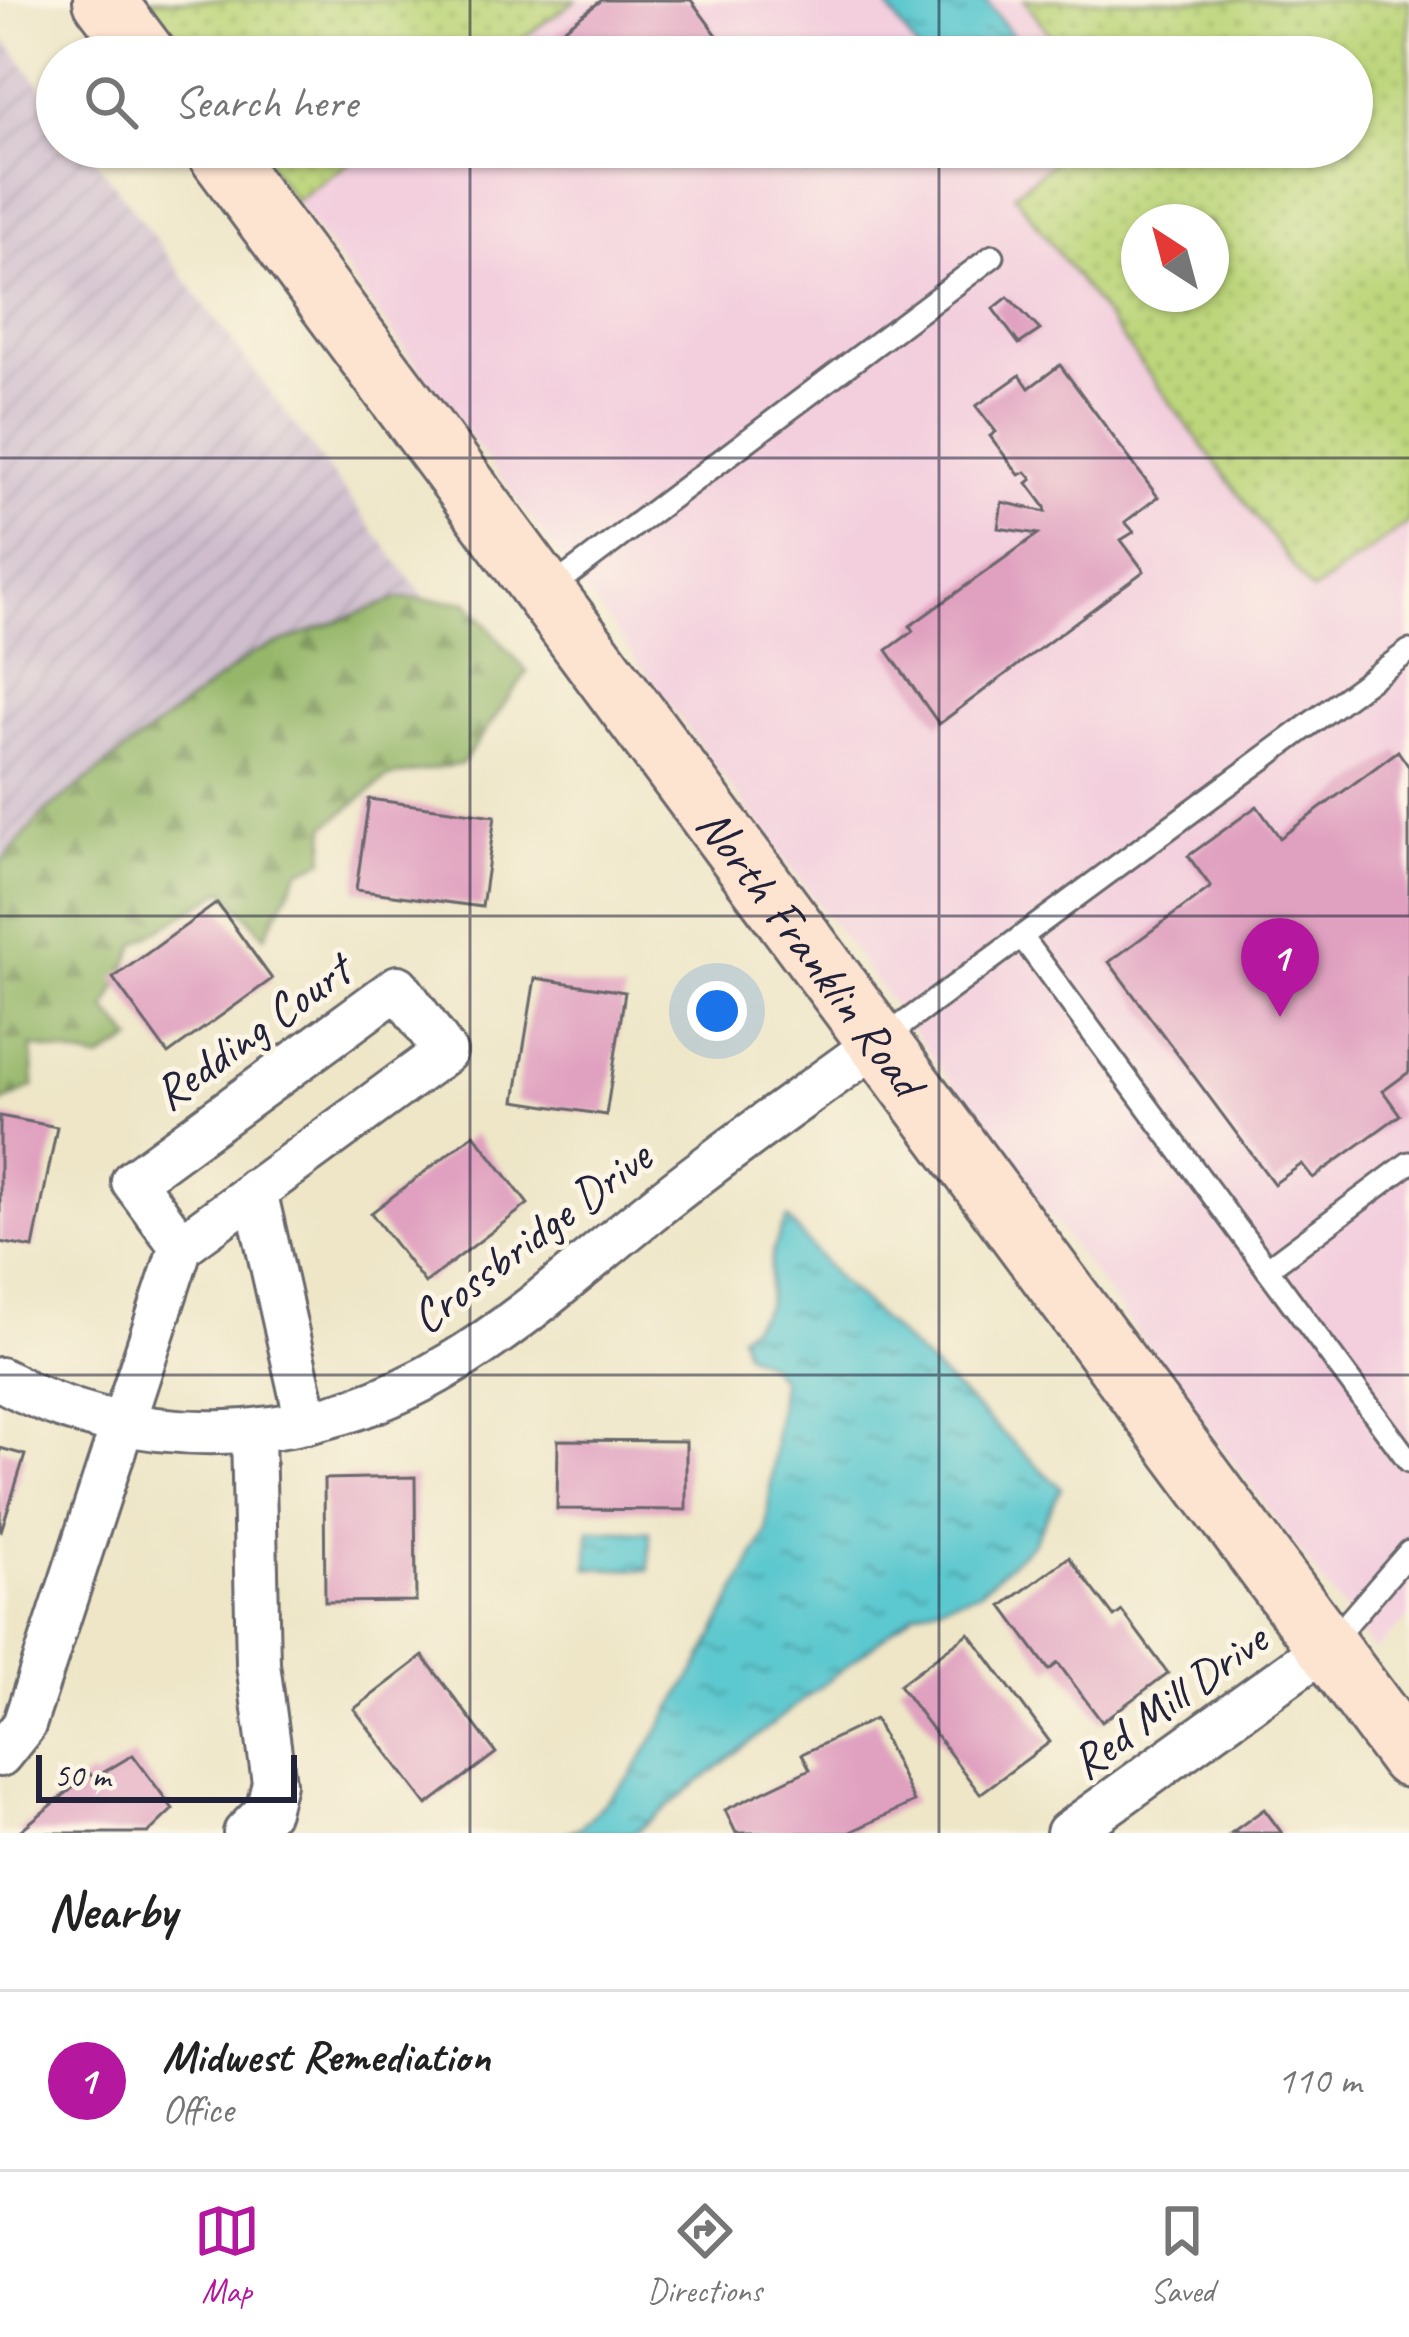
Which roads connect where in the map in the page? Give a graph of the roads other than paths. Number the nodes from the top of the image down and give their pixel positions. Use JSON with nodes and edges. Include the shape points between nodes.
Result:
{"nodes":[{"id":1,"x":104,"y":0,"type":"edge"},
{"id":2,"x":131,"y":36,"type":"edge"},
{"id":3,"x":230,"y":168,"type":"edge"},
{"id":4,"x":993,"y":256,"type":"dead end"},
{"id":5,"x":546,"y":592,"type":"junction"},
{"id":6,"x":1409,"y":651,"type":"edge"},
{"id":7,"x":1022,"y":937,"type":"junction"},
{"id":8,"x":880,"y":1041,"type":"junction"},
{"id":9,"x":1409,"y":1162,"type":"edge"},
{"id":10,"x":255,"y":1190,"type":"junction"},
{"id":11,"x":182,"y":1246,"type":"junction"},
{"id":12,"x":1268,"y":1269,"type":"junction"},
{"id":13,"x":0,"y":1379,"type":"edge"},
{"id":14,"x":307,"y":1421,"type":"junction"},
{"id":15,"x":125,"y":1426,"type":"junction"},
{"id":16,"x":253,"y":1432,"type":"junction"},
{"id":17,"x":1409,"y":1461,"type":"edge"},
{"id":18,"x":1409,"y":1552,"type":"edge"},
{"id":19,"x":1326,"y":1646,"type":"junction"},
{"id":20,"x":0,"y":1755,"type":"edge"},
{"id":21,"x":1409,"y":1757,"type":"edge"},
{"id":22,"x":245,"y":1833,"type":"edge"},
{"id":23,"x":1068,"y":1833,"type":"edge"}],
"edges":[{"from":1,"to":2,"type":"main road"},
{"from":3,"to":5,"type":"main road","name":"North Franklin Road"},
{"from":4,"to":5,"type":"lane"},
{"from":5,"to":8,"type":"main road","name":"North Franklin Road"},
{"from":6,"to":7,"type":"lane"},
{"from":7,"to":8,"type":"lane"},
{"from":7,"to":12,"type":"lane"},
{"from":8,"to":14,"type":"street","name":"Crossbridge Drive","via":[[448,1366]]},
{"from":8,"to":19,"type":"main road","name":"North Franklin Road"},
{"from":9,"to":12,"type":"lane"},
{"from":10,"to":11,"type":"street","name":"Redding Court"},
{"from":10,"to":11,"type":"street","name":"Redding Court","via":[[446,1052],[398,987],[133,1180]]},
{"from":10,"to":14,"type":"street"},
{"from":11,"to":15,"type":"street"},
{"from":12,"to":17,"type":"lane"},
{"from":13,"to":15,"type":"street","name":"Crossbridge Drive"},
{"from":14,"to":16,"type":"street","name":"Crossbridge Drive"},
{"from":15,"to":16,"type":"street","name":"Crossbridge Drive"},
{"from":15,"to":20,"type":"street","via":[[24,1725]]},
{"from":16,"to":22,"type":"street","via":[[258,1664],[274,1783],[267,1811]]},
{"from":18,"to":19,"type":"lane"},
{"from":19,"to":21,"type":"main road","name":"North Franklin Road"},
{"from":19,"to":23,"type":"street","name":"Red Mill Drive"}]}
